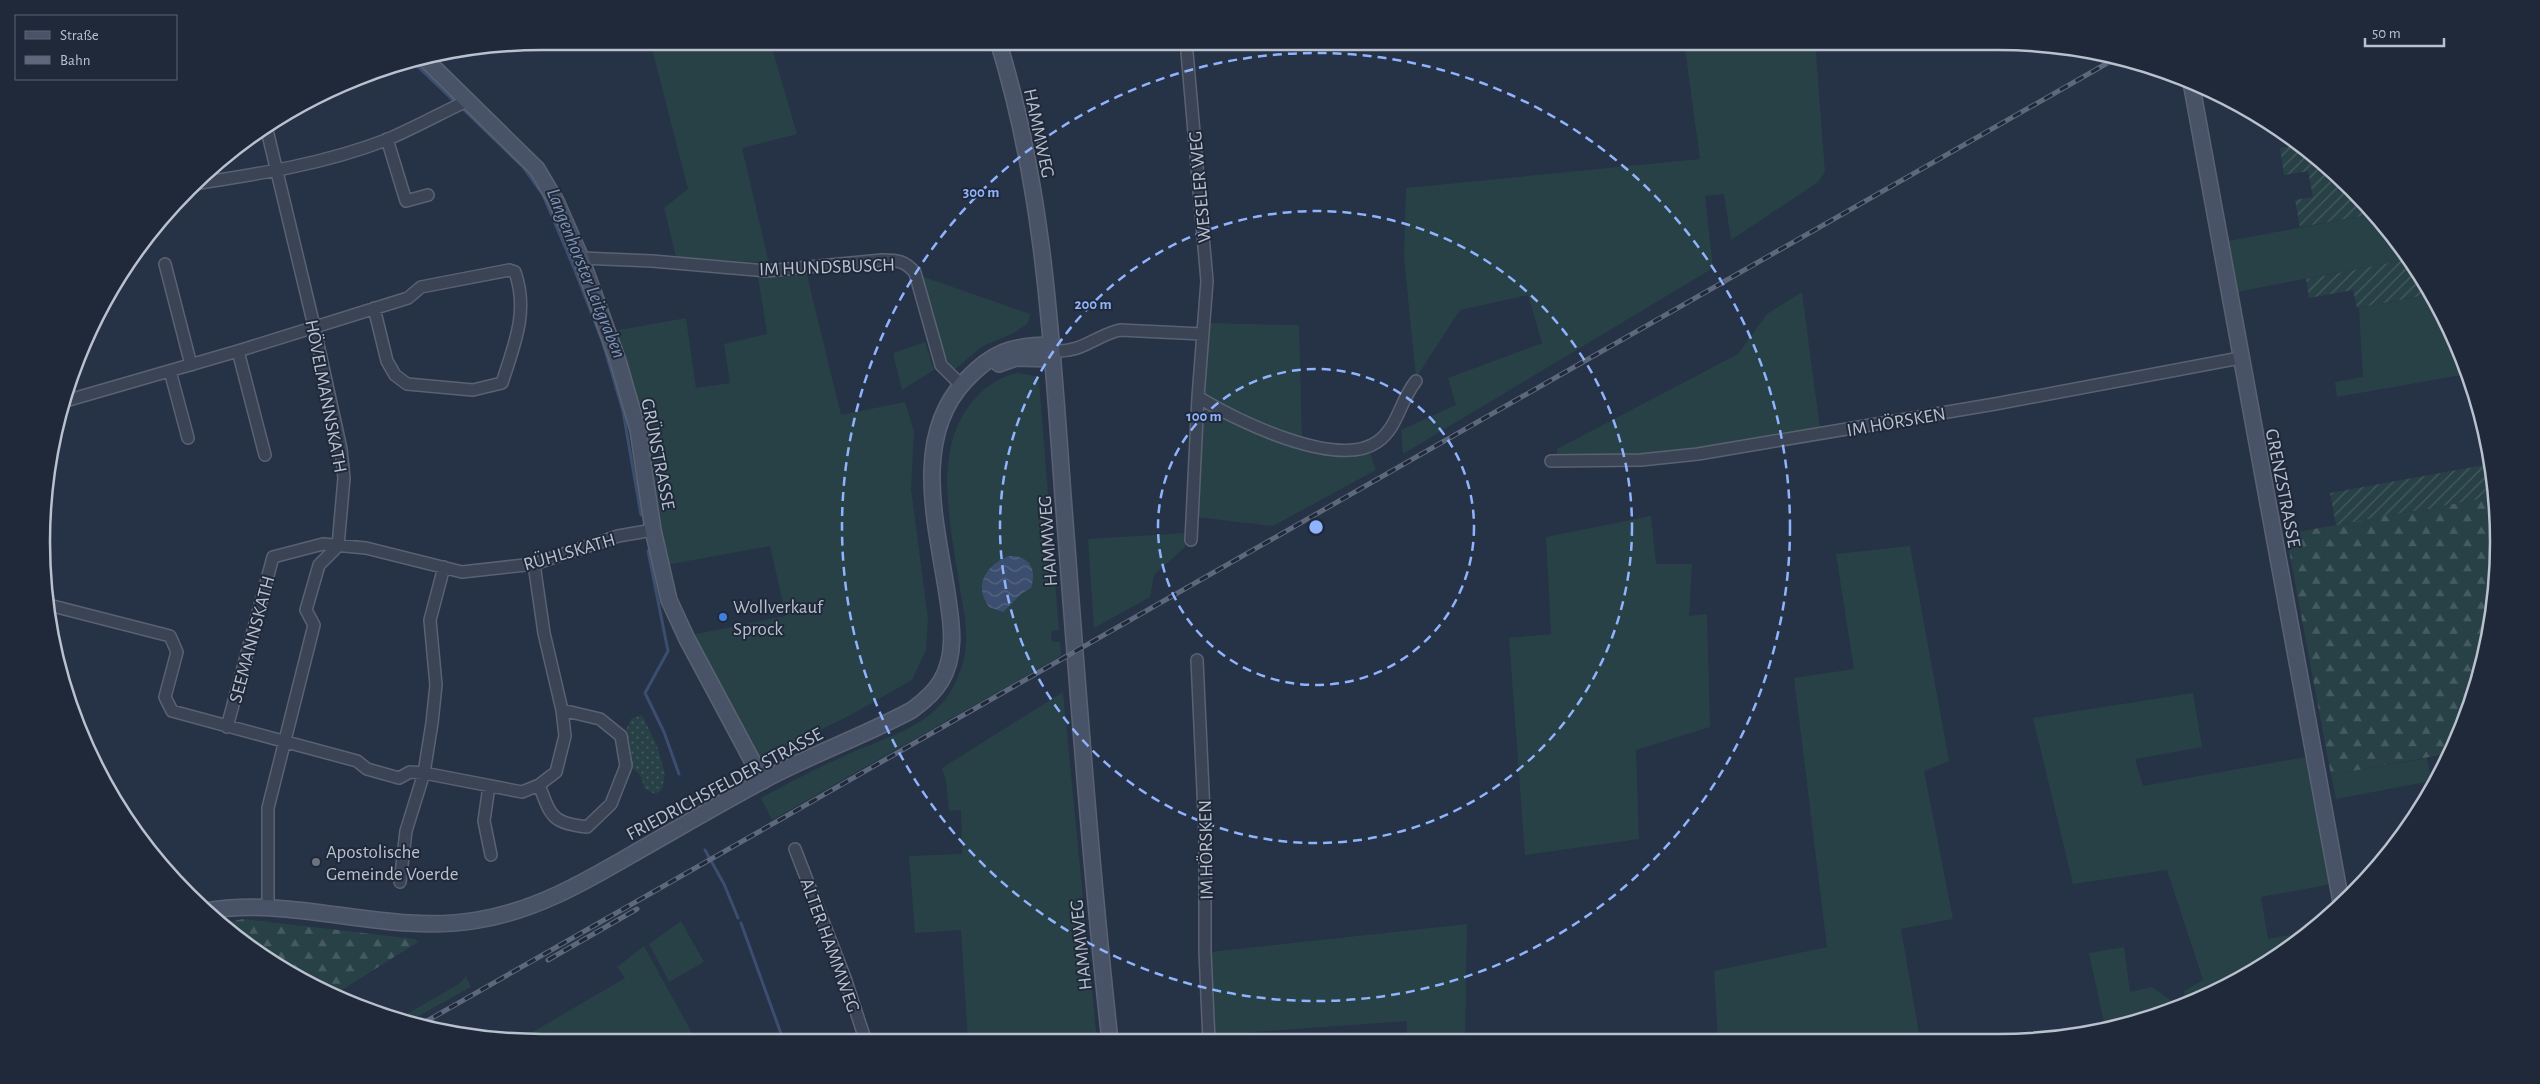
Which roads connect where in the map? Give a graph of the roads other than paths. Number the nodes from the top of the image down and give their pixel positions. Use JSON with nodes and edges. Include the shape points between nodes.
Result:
{"nodes":[{"id":1,"x":1000,"y":50,"type":"edge"},
{"id":2,"x":1187,"y":50,"type":"edge"},
{"id":3,"x":430,"y":63,"type":"edge"},
{"id":4,"x":2192,"y":90,"type":"edge"},
{"id":5,"x":469,"y":100,"type":"junction"},
{"id":6,"x":268,"y":134,"type":"edge"},
{"id":7,"x":387,"y":139,"type":"junction"},
{"id":8,"x":276,"y":172,"type":"junction"},
{"id":9,"x":207,"y":182,"type":"edge"},
{"id":10,"x":428,"y":195,"type":"dead end"},
{"id":11,"x":581,"y":258,"type":"junction"},
{"id":12,"x":165,"y":264,"type":"dead end"},
{"id":13,"x":374,"y":308,"type":"junction"},
{"id":14,"x":314,"y":326,"type":"junction"},
{"id":15,"x":1202,"y":334,"type":"junction"},
{"id":16,"x":238,"y":351,"type":"junction"},
{"id":17,"x":1052,"y":352,"type":"junction"},
{"id":18,"x":2240,"y":358,"type":"junction"},
{"id":19,"x":191,"y":365,"type":"junction"},
{"id":20,"x":170,"y":371,"type":"junction"},
{"id":21,"x":1416,"y":381,"type":"dead end"},
{"id":22,"x":964,"y":382,"type":"junction"},
{"id":23,"x":1198,"y":397,"type":"junction"},
{"id":24,"x":72,"y":399,"type":"edge"},
{"id":25,"x":188,"y":438,"type":"dead end"},
{"id":26,"x":265,"y":455,"type":"dead end"},
{"id":27,"x":1551,"y":462,"type":"dead end"},
{"id":28,"x":653,"y":530,"type":"junction"},
{"id":29,"x":1191,"y":540,"type":"dead end"},
{"id":30,"x":338,"y":546,"type":"junction"},
{"id":31,"x":534,"y":564,"type":"junction"},
{"id":32,"x":444,"y":567,"type":"junction"},
{"id":33,"x":54,"y":606,"type":"edge"},
{"id":34,"x":1197,"y":660,"type":"dead end"},
{"id":35,"x":562,"y":710,"type":"junction"},
{"id":36,"x":227,"y":727,"type":"junction"},
{"id":37,"x":284,"y":742,"type":"junction"},
{"id":38,"x":424,"y":773,"type":"junction"},
{"id":39,"x":763,"y":780,"type":"junction"},
{"id":40,"x":539,"y":785,"type":"junction"},
{"id":41,"x":488,"y":786,"type":"junction"},
{"id":42,"x":795,"y":849,"type":"dead end"},
{"id":43,"x":491,"y":854,"type":"dead end"},
{"id":44,"x":400,"y":882,"type":"dead end"},
{"id":45,"x":2339,"y":896,"type":"edge"},
{"id":46,"x":268,"y":907,"type":"junction"},
{"id":47,"x":215,"y":909,"type":"edge"},
{"id":48,"x":863,"y":1034,"type":"edge"},
{"id":49,"x":1109,"y":1034,"type":"edge"},
{"id":50,"x":1209,"y":1034,"type":"edge"}],
"edges":[{"from":1,"to":17,"type":"main road","name":"HAMMWEG","via":[[1030,177],[1043,253]]},
{"from":2,"to":15,"type":"street","name":"WESELER WEG","via":[[1207,281]]},
{"from":3,"to":5,"type":"main road","name":"GRÜNSTRASSE"},
{"from":4,"to":18,"type":"main road","name":"GRENZSTRASSE"},
{"from":5,"to":7,"type":"street"},
{"from":5,"to":11,"type":"main road","name":"GRÜNSTRASSE","via":[[537,169],[556,201]]},
{"from":6,"to":8,"type":"street","name":"HÖVELMANNSKATH"},
{"from":7,"to":8,"type":"street","via":[[333,158]]},
{"from":7,"to":10,"type":"street","via":[[406,201]]},
{"from":8,"to":9,"type":"street"},
{"from":8,"to":14,"type":"street","name":"HÖVELMANNSKATH"},
{"from":11,"to":22,"type":"street","name":"IM HUNDSBUSCH","via":[[766,271],[896,260],[908,264],[916,273],[941,365]]},
{"from":11,"to":28,"type":"main road","name":"GRÜNSTRASSE","via":[[618,361],[638,430]]},
{"from":12,"to":19,"type":"street"},
{"from":13,"to":13,"type":"street","via":[[408,298],[422,287],[509,270],[515,272],[520,286],[522,321],[502,383],[473,390],[427,388],[407,384],[395,375],[387,361]]},
{"from":13,"to":14,"type":"street"},
{"from":14,"to":16,"type":"street"},
{"from":14,"to":30,"type":"street","name":"HÖVELMANNSKATH","via":[[341,449],[344,478]]},
{"from":15,"to":17,"type":"street","via":[[1120,330],[1080,349]]},
{"from":15,"to":23,"type":"street","name":"WESELER WEG"},
{"from":16,"to":19,"type":"street"},
{"from":16,"to":26,"type":"street"},
{"from":17,"to":22,"type":"main road","via":[[992,366]]},
{"from":17,"to":49,"type":"main road","name":"HAMMWEG","via":[[1093,872]]},
{"from":18,"to":27,"type":"street","name":"IM HÖRSKEN","via":[[1698,454],[1641,460]]},
{"from":18,"to":45,"type":"main road","name":"GRENZSTRASSE"},
{"from":19,"to":20,"type":"street"},
{"from":20,"to":24,"type":"street"},
{"from":20,"to":25,"type":"street"},
{"from":21,"to":23,"type":"street","via":[[1387,433],[1365,449],[1353,450],[1327,448],[1273,434]]},
{"from":22,"to":39,"type":"main road","name":"FRIEDRICHSFELDER STRASSE","via":[[946,408],[934,440],[931,478],[952,628],[950,657],[941,682],[924,702],[912,710]]},
{"from":23,"to":29,"type":"street","name":"WESELER WEG"},
{"from":28,"to":31,"type":"street","name":"RÜHLSKATH","via":[[618,536]]},
{"from":28,"to":39,"type":"main road","name":"GRÜNSTRASSE","via":[[669,600]]},
{"from":30,"to":32,"type":"street","name":"RÜHLSKATH","via":[[366,548]]},
{"from":30,"to":36,"type":"street","name":"SEEMANNSKATH","via":[[322,544],[273,557]]},
{"from":30,"to":37,"type":"street","via":[[319,565],[306,610],[314,625]]},
{"from":31,"to":32,"type":"street","name":"RÜHLSKATH","via":[[462,572]]},
{"from":31,"to":35,"type":"street","via":[[544,633]]},
{"from":32,"to":38,"type":"street","via":[[430,620],[436,685]]},
{"from":33,"to":36,"type":"street","name":"SEEMANNSKATH","via":[[170,636],[177,652],[165,697],[172,711]]},
{"from":34,"to":50,"type":"street","name":"IM HÖRSKEN","via":[[1205,835]]},
{"from":35,"to":40,"type":"street","via":[[565,736],[556,772]]},
{"from":35,"to":40,"type":"street","via":[[600,719],[621,736],[626,766],[612,804],[587,827],[565,825],[550,814]]},
{"from":36,"to":37,"type":"street","name":"SEEMANNSKATH"},
{"from":37,"to":38,"type":"street","name":"SEEMANNSKATH","via":[[356,761],[367,769],[399,778],[410,772]]},
{"from":37,"to":46,"type":"street","via":[[268,808]]},
{"from":38,"to":41,"type":"street"},
{"from":38,"to":44,"type":"street","via":[[406,831]]},
{"from":39,"to":46,"type":"main road","name":"FRIEDRICHSFELDER STRASSE","via":[[586,881],[532,906],[478,920],[428,924]]},
{"from":40,"to":41,"type":"street","via":[[522,792]]},
{"from":41,"to":43,"type":"street","via":[[484,821]]},
{"from":42,"to":48,"type":"street","name":"ALTER HAMMWEG"},
{"from":46,"to":47,"type":"main road","name":"FRIEDRICHSFELDER STRASSE"}]}
